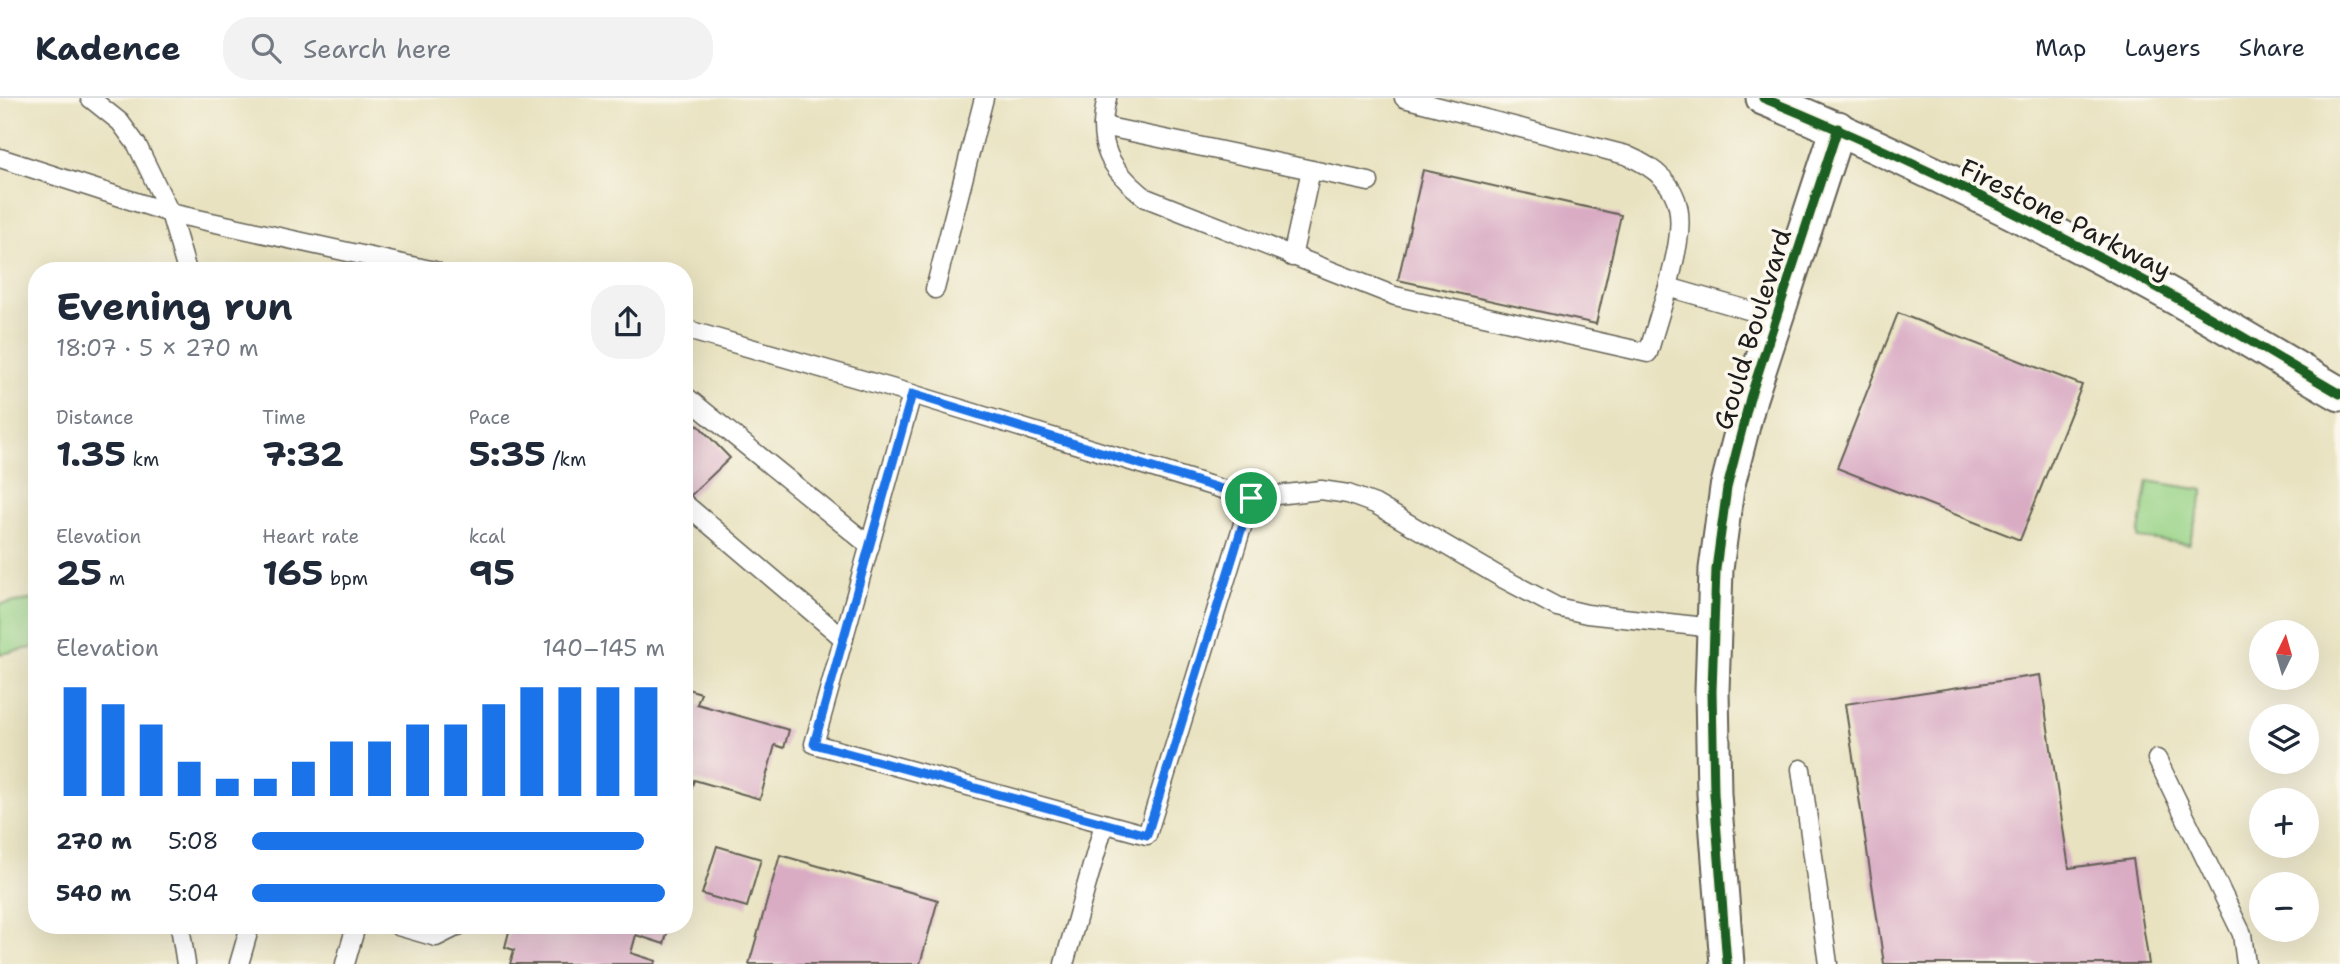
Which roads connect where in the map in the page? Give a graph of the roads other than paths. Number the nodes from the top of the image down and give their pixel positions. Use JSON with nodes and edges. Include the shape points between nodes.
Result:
{"nodes":[{"id":1,"x":90,"y":98,"type":"edge"},
{"id":2,"x":984,"y":98,"type":"edge"},
{"id":3,"x":1107,"y":98,"type":"edge"},
{"id":4,"x":1404,"y":98,"type":"edge"},
{"id":5,"x":1763,"y":98,"type":"edge"},
{"id":6,"x":1103,"y":126,"type":"junction"},
{"id":7,"x":1838,"y":128,"type":"junction"},
{"id":8,"x":0,"y":158,"type":"edge"},
{"id":9,"x":1311,"y":170,"type":"junction"},
{"id":10,"x":1369,"y":182,"type":"dead end"},
{"id":11,"x":170,"y":213,"type":"junction"},
{"id":12,"x":1292,"y":257,"type":"junction"},
{"id":13,"x":184,"y":262,"type":"edge"},
{"id":14,"x":383,"y":262,"type":"edge"},
{"id":15,"x":1668,"y":287,"type":"junction"},
{"id":16,"x":935,"y":289,"type":"dead end"},
{"id":17,"x":1776,"y":318,"type":"junction"},
{"id":18,"x":693,"y":333,"type":"edge"},
{"id":19,"x":912,"y":394,"type":"junction"},
{"id":20,"x":2340,"y":394,"type":"edge"},
{"id":21,"x":693,"y":403,"type":"edge"},
{"id":22,"x":1251,"y":498,"type":"junction"},
{"id":23,"x":693,"y":511,"type":"edge"},
{"id":24,"x":870,"y":546,"type":"junction"},
{"id":25,"x":1714,"y":628,"type":"junction"},
{"id":26,"x":844,"y":639,"type":"junction"},
{"id":27,"x":2157,"y":759,"type":"dead end"},
{"id":28,"x":1801,"y":769,"type":"dead end"},
{"id":29,"x":1104,"y":824,"type":"junction"},
{"id":30,"x":181,"y":934,"type":"edge"},
{"id":31,"x":248,"y":934,"type":"edge"},
{"id":32,"x":354,"y":934,"type":"edge"},
{"id":33,"x":186,"y":964,"type":"edge"},
{"id":34,"x":239,"y":964,"type":"edge"},
{"id":35,"x":345,"y":964,"type":"edge"},
{"id":36,"x":1063,"y":964,"type":"edge"},
{"id":37,"x":1727,"y":964,"type":"edge"},
{"id":38,"x":1828,"y":964,"type":"edge"},
{"id":39,"x":2246,"y":964,"type":"edge"}],
"edges":[{"from":1,"to":11,"type":"lane","via":[[120,122],[137,145]]},
{"from":2,"to":16,"type":"lane"},
{"from":3,"to":6,"type":"lane"},
{"from":4,"to":15,"type":"lane","via":[[1648,164],[1665,178],[1679,214],[1680,237]]},
{"from":5,"to":7,"type":"street","name":"Firestone Parkway"},
{"from":6,"to":9,"type":"lane"},
{"from":6,"to":12,"type":"lane","via":[[1110,162],[1124,181],[1146,198]]},
{"from":7,"to":17,"type":"street","name":"Gould Boulevard"},
{"from":7,"to":20,"type":"street","name":"Firestone Parkway","via":[[2148,283]]},
{"from":8,"to":11,"type":"lane"},
{"from":9,"to":10,"type":"lane"},
{"from":9,"to":12,"type":"lane"},
{"from":11,"to":13,"type":"lane"},
{"from":11,"to":14,"type":"lane"},
{"from":12,"to":15,"type":"lane","via":[[1395,296],[1648,353]]},
{"from":15,"to":17,"type":"lane"},
{"from":17,"to":25,"type":"street","name":"Gould Boulevard","via":[[1727,488]]},
{"from":18,"to":19,"type":"lane"},
{"from":19,"to":22,"type":"lane"},
{"from":19,"to":24,"type":"lane"},
{"from":21,"to":24,"type":"lane"},
{"from":22,"to":25,"type":"lane","via":[[1321,490],[1348,494],[1375,504],[1557,607]]},
{"from":22,"to":29,"type":"lane","via":[[1147,835]]},
{"from":23,"to":26,"type":"lane"},
{"from":24,"to":26,"type":"lane"},
{"from":25,"to":37,"type":"street","name":"Gould Boulevard","via":[[1714,794]]},
{"from":26,"to":29,"type":"lane","via":[[814,744]]},
{"from":27,"to":39,"type":"lane","via":[[2242,933]]},
{"from":28,"to":38,"type":"lane"},
{"from":29,"to":36,"type":"lane"},
{"from":30,"to":33,"type":"lane"},
{"from":31,"to":34,"type":"lane"},
{"from":32,"to":35,"type":"lane"}]}
